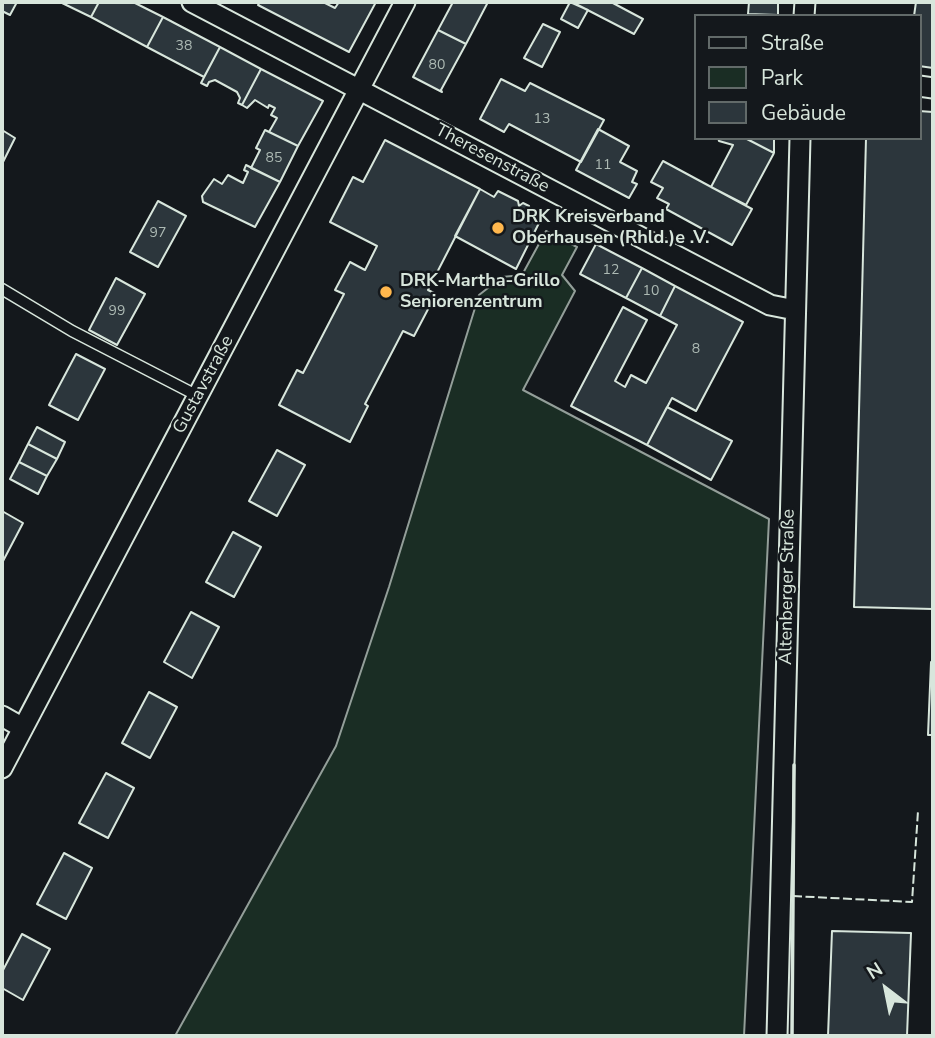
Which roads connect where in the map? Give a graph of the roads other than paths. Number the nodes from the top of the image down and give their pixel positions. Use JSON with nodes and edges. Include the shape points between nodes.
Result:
{"nodes":[{"id":1,"x":192,"y":2,"type":"edge"},
{"id":2,"x":405,"y":2,"type":"edge"},
{"id":3,"x":359,"y":90,"type":"junction"},
{"id":4,"x":800,"y":140,"type":"edge"},
{"id":5,"x":2,"y":289,"type":"edge"},
{"id":6,"x":795,"y":310,"type":"junction"},
{"id":7,"x":198,"y":396,"type":"junction"},
{"id":8,"x":2,"y":716,"type":"edge"},
{"id":9,"x":23,"y":727,"type":"junction"},
{"id":10,"x":2,"y":768,"type":"edge"},
{"id":11,"x":777,"y":1036,"type":"edge"}],
"edges":[{"from":1,"to":3,"type":"street","name":"Theresenstraße"},
{"from":2,"to":3,"type":"street","name":"Gustavstraße"},
{"from":3,"to":6,"type":"street","name":"Theresenstraße","via":[[770,305]]},
{"from":3,"to":7,"type":"street","name":"Gustavstraße"},
{"from":4,"to":6,"type":"street","name":"Altenberger Straße"},
{"from":5,"to":7,"type":"lane"},
{"from":6,"to":11,"type":"street","name":"Altenberger Straße"},
{"from":7,"to":9,"type":"street","name":"Gustavstraße"},
{"from":8,"to":9,"type":"street"},
{"from":9,"to":10,"type":"street","name":"Gustavstraße"}]}
